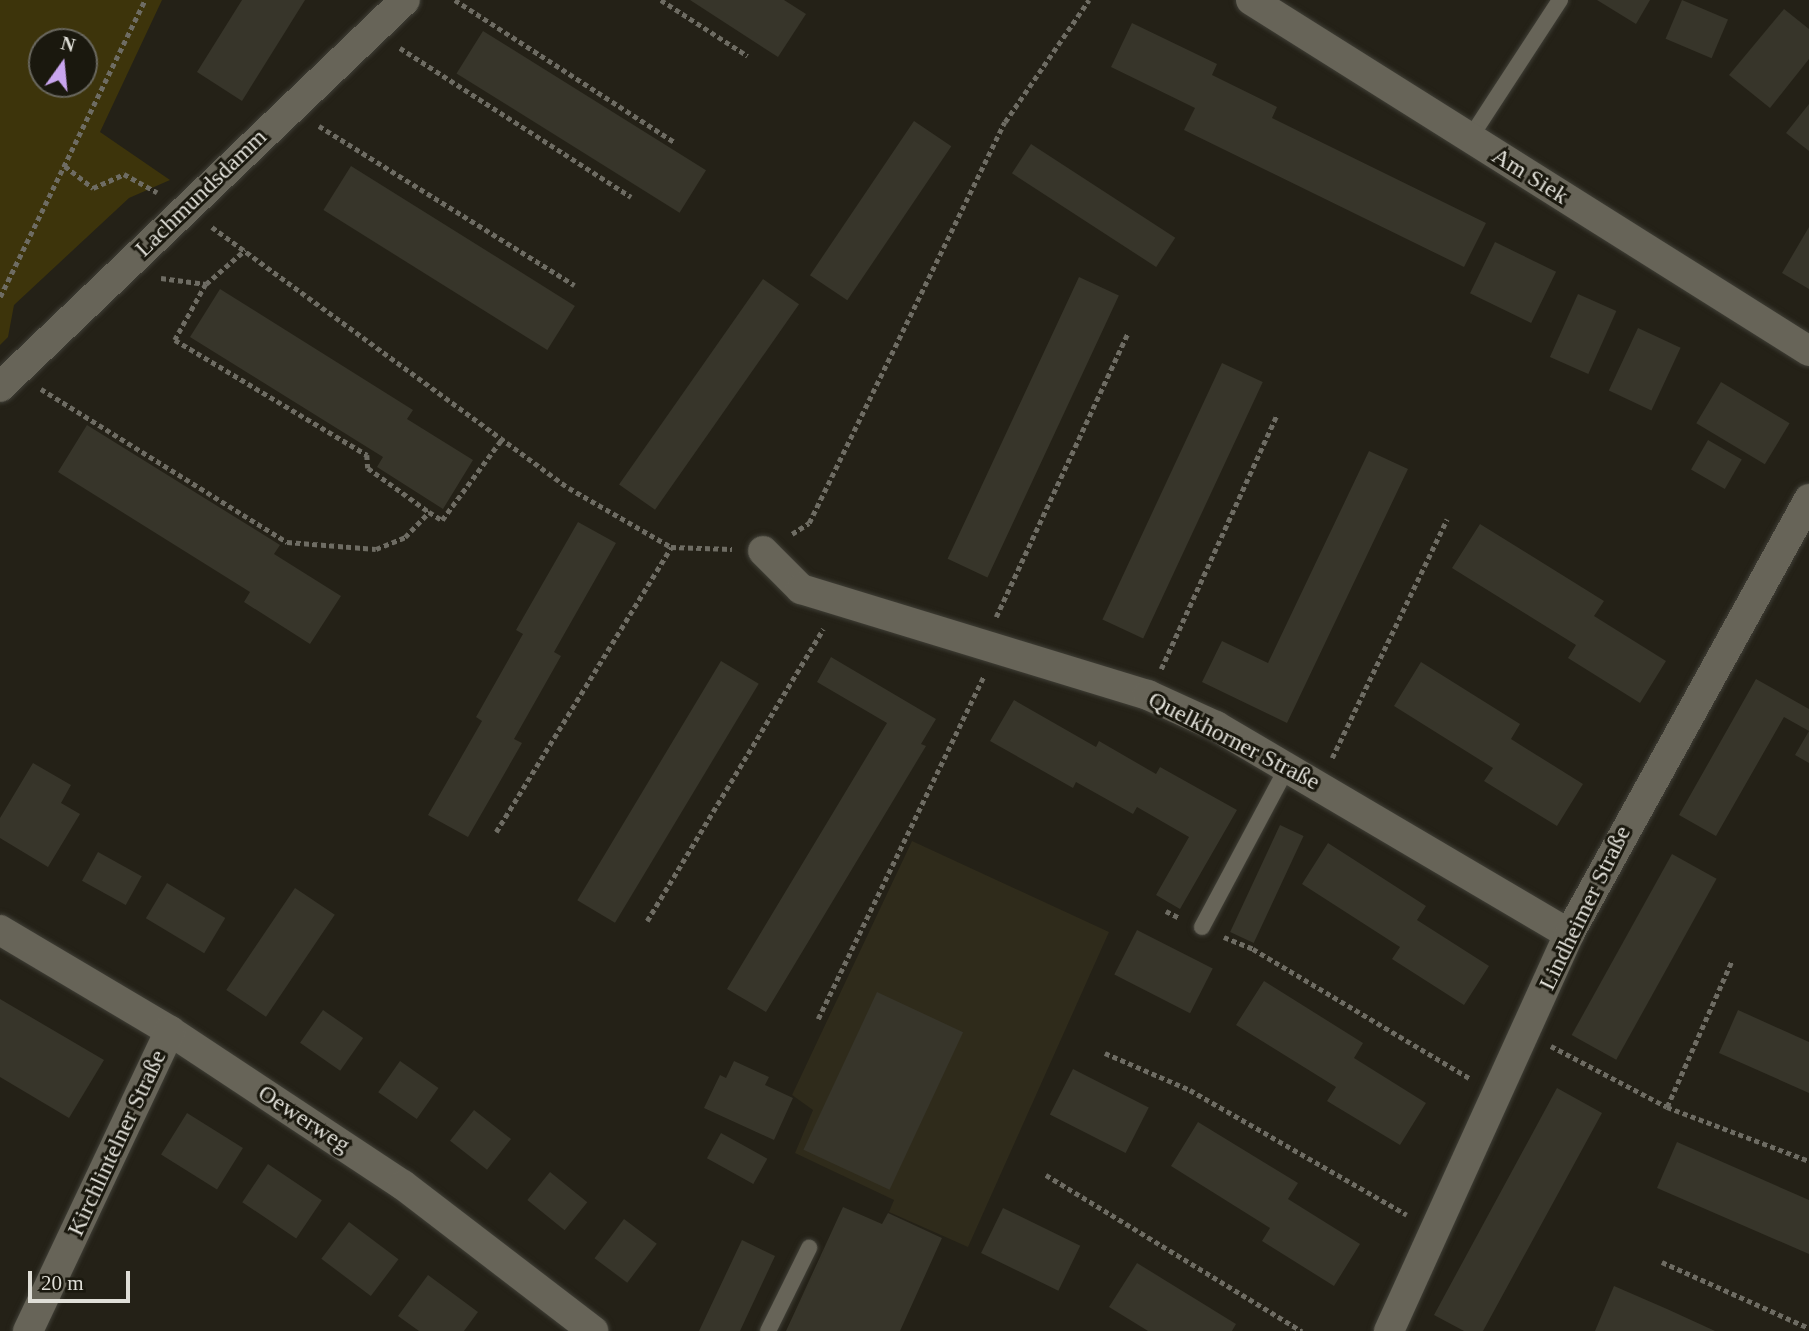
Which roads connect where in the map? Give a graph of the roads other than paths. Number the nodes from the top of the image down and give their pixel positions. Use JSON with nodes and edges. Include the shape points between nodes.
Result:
{"nodes":[{"id":1,"x":405,"y":0,"type":"edge"},
{"id":2,"x":1251,"y":0,"type":"edge"},
{"id":3,"x":1560,"y":0,"type":"edge"},
{"id":4,"x":1470,"y":138,"type":"junction"},
{"id":5,"x":1809,"y":351,"type":"edge"},
{"id":6,"x":7,"y":379,"type":"edge"},
{"id":7,"x":1809,"y":499,"type":"edge"},
{"id":8,"x":763,"y":551,"type":"road end"},
{"id":9,"x":1288,"y":766,"type":"junction"},
{"id":10,"x":1202,"y":927,"type":"road end"},
{"id":11,"x":0,"y":930,"type":"edge"},
{"id":12,"x":1569,"y":934,"type":"junction"},
{"id":13,"x":170,"y":1031,"type":"junction"},
{"id":14,"x":809,"y":1248,"type":"dead end"},
{"id":15,"x":28,"y":1331,"type":"edge"},
{"id":16,"x":593,"y":1331,"type":"edge"},
{"id":17,"x":768,"y":1331,"type":"edge"},
{"id":18,"x":1389,"y":1331,"type":"edge"}],
"edges":[{"from":1,"to":6,"type":"street","name":"Lachmundsdamm"},
{"from":2,"to":4,"type":"street","name":"Am Siek"},
{"from":3,"to":4,"type":"lane"},
{"from":4,"to":5,"type":"street","name":"Am Siek"},
{"from":7,"to":12,"type":"street","name":"Lindheimer Straße"},
{"from":8,"to":9,"type":"street","name":"Quelkhorner Straße","via":[[801,589],[989,650],[1149,695]]},
{"from":9,"to":10,"type":"lane"},
{"from":9,"to":12,"type":"street","name":"Quelkhorner Straße"},
{"from":11,"to":13,"type":"street","name":"Oewerweg"},
{"from":12,"to":18,"type":"street","name":"Lindheimer Straße"},
{"from":13,"to":15,"type":"street","name":"Kirchlintelner Straße"},
{"from":13,"to":16,"type":"street","name":"Oewerweg","via":[[403,1185]]},
{"from":14,"to":17,"type":"lane"}]}
